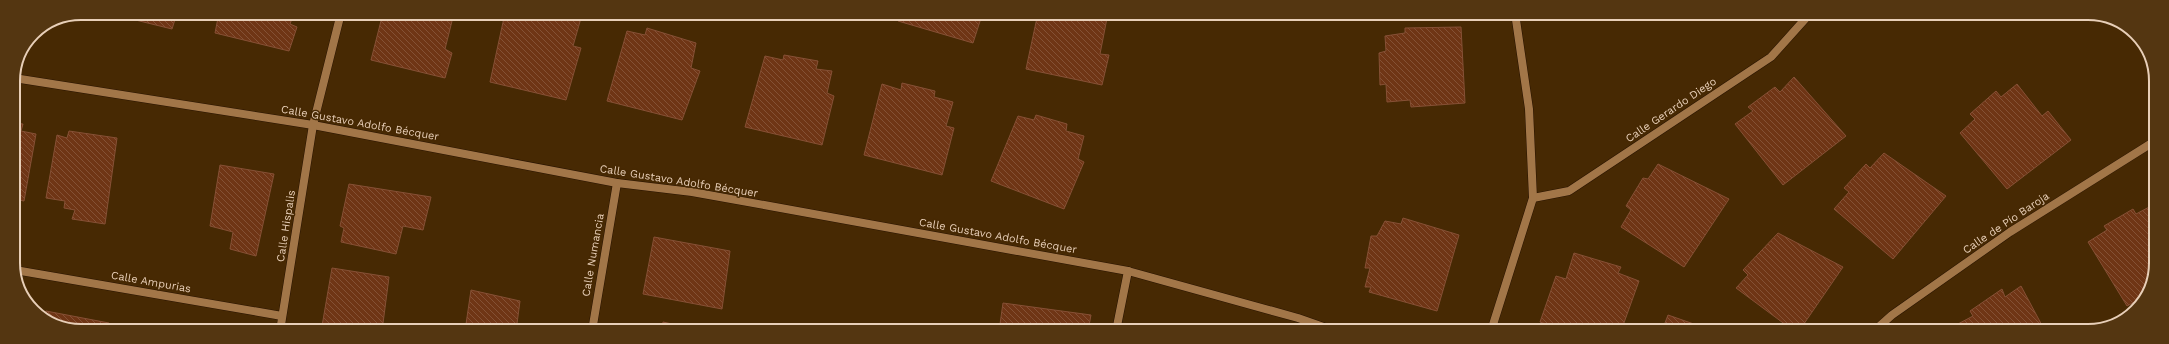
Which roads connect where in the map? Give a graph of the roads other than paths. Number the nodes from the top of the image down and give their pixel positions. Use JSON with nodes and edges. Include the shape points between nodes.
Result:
{"nodes":[{"id":1,"x":339,"y":20,"type":"edge"},
{"id":2,"x":1516,"y":20,"type":"edge"},
{"id":3,"x":1804,"y":20,"type":"edge"},
{"id":4,"x":20,"y":79,"type":"edge"},
{"id":5,"x":314,"y":125,"type":"junction"},
{"id":6,"x":2149,"y":146,"type":"edge"},
{"id":7,"x":617,"y":183,"type":"junction"},
{"id":8,"x":1533,"y":198,"type":"junction"},
{"id":9,"x":21,"y":271,"type":"edge"},
{"id":10,"x":1128,"y":271,"type":"junction"},
{"id":11,"x":282,"y":316,"type":"junction"},
{"id":12,"x":281,"y":324,"type":"edge"},
{"id":13,"x":593,"y":324,"type":"edge"},
{"id":14,"x":1117,"y":324,"type":"edge"},
{"id":15,"x":1315,"y":324,"type":"edge"},
{"id":16,"x":1493,"y":324,"type":"edge"},
{"id":17,"x":1882,"y":324,"type":"edge"}],
"edges":[{"from":1,"to":5,"type":"street","name":"Calle Hispalis"},
{"from":2,"to":8,"type":"street","via":[[1530,109]]},
{"from":3,"to":8,"type":"street","name":"Calle Gerardo Diego","via":[[1771,57],[1569,191]]},
{"from":4,"to":5,"type":"street","name":"Calle Gustavo Adolfo Bécquer"},
{"from":5,"to":7,"type":"street","name":"Calle Gustavo Adolfo Bécquer"},
{"from":5,"to":11,"type":"street","name":"Calle Hispalis"},
{"from":6,"to":17,"type":"street","name":"Calle de Pío Baroja","via":[[2010,232]]},
{"from":7,"to":10,"type":"street","name":"Calle Gustavo Adolfo Bécquer","via":[[692,192]]},
{"from":7,"to":13,"type":"street","name":"Calle Numancia"},
{"from":8,"to":16,"type":"street"},
{"from":9,"to":11,"type":"street","name":"Calle Ampurias"},
{"from":10,"to":14,"type":"street"},
{"from":10,"to":15,"type":"street","name":"Calle Gustavo Adolfo Bécquer"},
{"from":11,"to":12,"type":"street","name":"Calle Hispalis"}]}
